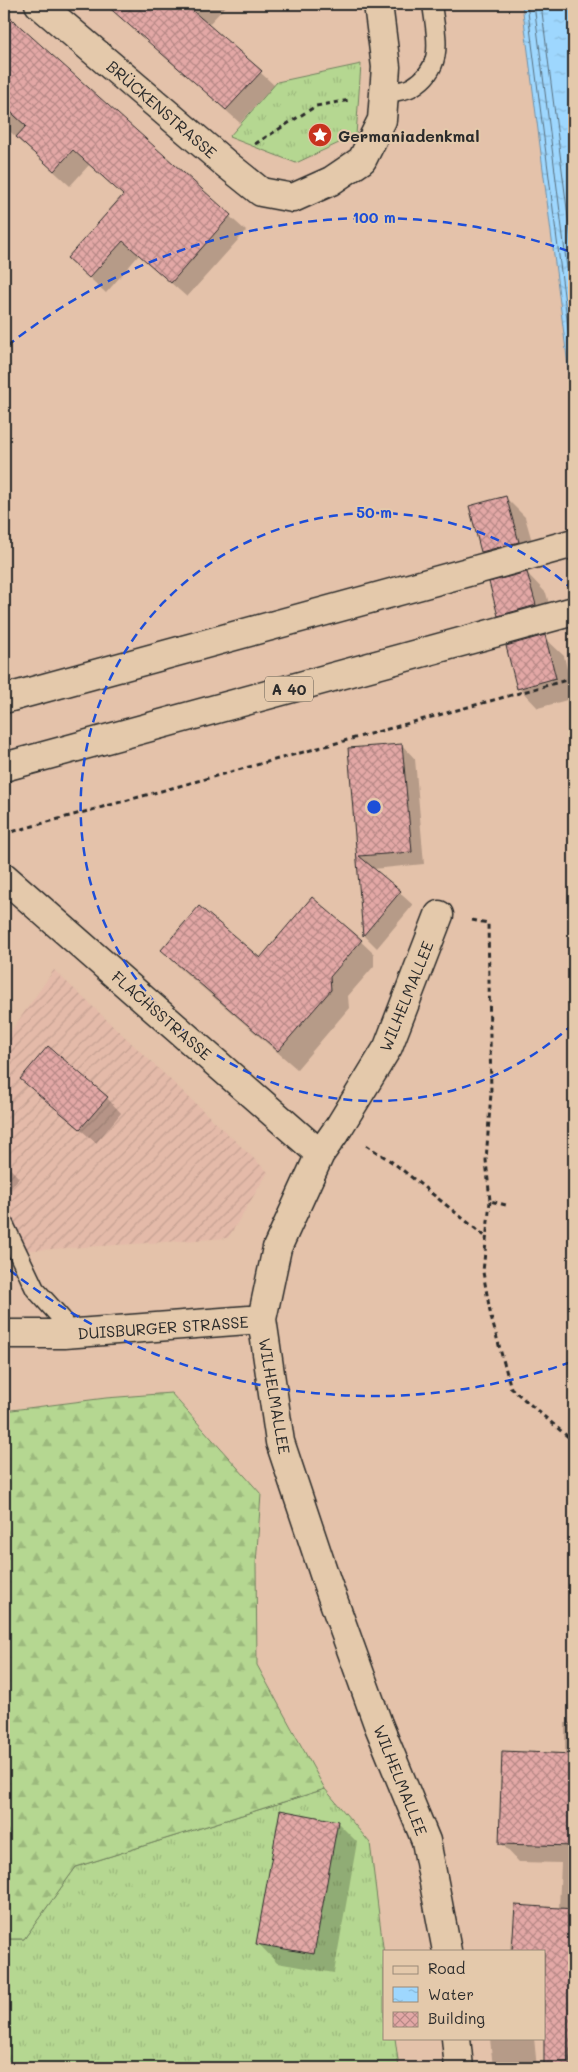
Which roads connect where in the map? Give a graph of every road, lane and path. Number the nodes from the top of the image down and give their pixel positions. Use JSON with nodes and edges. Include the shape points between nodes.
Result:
{"nodes":[{"id":1,"x":39,"y":4,"type":"edge"},
{"id":2,"x":378,"y":4,"type":"edge"},
{"id":3,"x":432,"y":4,"type":"edge"},
{"id":4,"x":385,"y":93,"type":"junction"},
{"id":5,"x":225,"y":164,"type":"junction"},
{"id":6,"x":574,"y":543,"type":"edge"},
{"id":7,"x":574,"y":611,"type":"edge"},
{"id":8,"x":574,"y":678,"type":"edge"},
{"id":9,"x":4,"y":699,"type":"edge"},
{"id":10,"x":4,"y":767,"type":"edge"},
{"id":11,"x":4,"y":834,"type":"edge"},
{"id":12,"x":4,"y":877,"type":"edge"},
{"id":13,"x":439,"y":915,"type":"joint"},
{"id":14,"x":320,"y":1154,"type":"junction"},
{"id":15,"x":395,"y":1164,"type":"dead end"},
{"id":16,"x":490,"y":1202,"type":"junction"},
{"id":17,"x":506,"y":1205,"type":"dead end"},
{"id":18,"x":4,"y":1224,"type":"edge"},
{"id":19,"x":487,"y":1238,"type":"junction"},
{"id":20,"x":262,"y":1319,"type":"junction"},
{"id":21,"x":4,"y":1334,"type":"edge"},
{"id":22,"x":64,"y":1334,"type":"junction"},
{"id":23,"x":4,"y":1353,"type":"edge"},
{"id":24,"x":574,"y":1442,"type":"edge"},
{"id":25,"x":447,"y":1950,"type":"edge"},
{"id":26,"x":456,"y":2040,"type":"edge"},
{"id":27,"x":459,"y":2068,"type":"edge"}],
"edges":[{"from":1,"to":5,"type":"main road","name":"BRÜCKENSTRASSE"},
{"from":2,"to":4,"type":"main road","via":[[386,66]]},
{"from":3,"to":4,"type":"lane","via":[[437,49],[432,71],[411,88]]},
{"from":4,"to":5,"type":"path","via":[[316,106]]},
{"from":4,"to":5,"type":"main road","name":"BRÜCKENSTRASSE","via":[[382,120],[362,160],[331,180],[293,198],[261,192]]},
{"from":6,"to":9,"type":"main road"},
{"from":7,"to":10,"type":"main road","number":"A 40"},
{"from":8,"to":11,"type":"path"},
{"from":12,"to":14,"type":"main road","name":"FLACHSSTRASSE"},
{"from":13,"to":14,"type":"main road","name":"WILHELMALLEE","via":[[388,1047]]},
{"from":13,"to":16,"type":"path","via":[[488,923],[491,1093],[486,1160]]},
{"from":14,"to":20,"type":"main road","name":"WILHELMALLEE","via":[[278,1248]]},
{"from":15,"to":19,"type":"path"},
{"from":16,"to":17,"type":"path"},
{"from":16,"to":19,"type":"path"},
{"from":18,"to":22,"type":"lane","via":[[35,1289],[62,1319]]},
{"from":19,"to":24,"type":"path","via":[[484,1272],[491,1318],[511,1388]]},
{"from":20,"to":22,"type":"main road","name":"DUISBURGER STRASSE"},
{"from":20,"to":25,"type":"main road","name":"WILHELMALLEE","via":[[280,1442],[378,1724],[426,1841]]},
{"from":21,"to":22,"type":"main road","name":"DUISBURGER STRASSE"},
{"from":22,"to":23,"type":"main road","name":"DUISBURGER STRASSE"},
{"from":26,"to":27,"type":"main road"}]}
